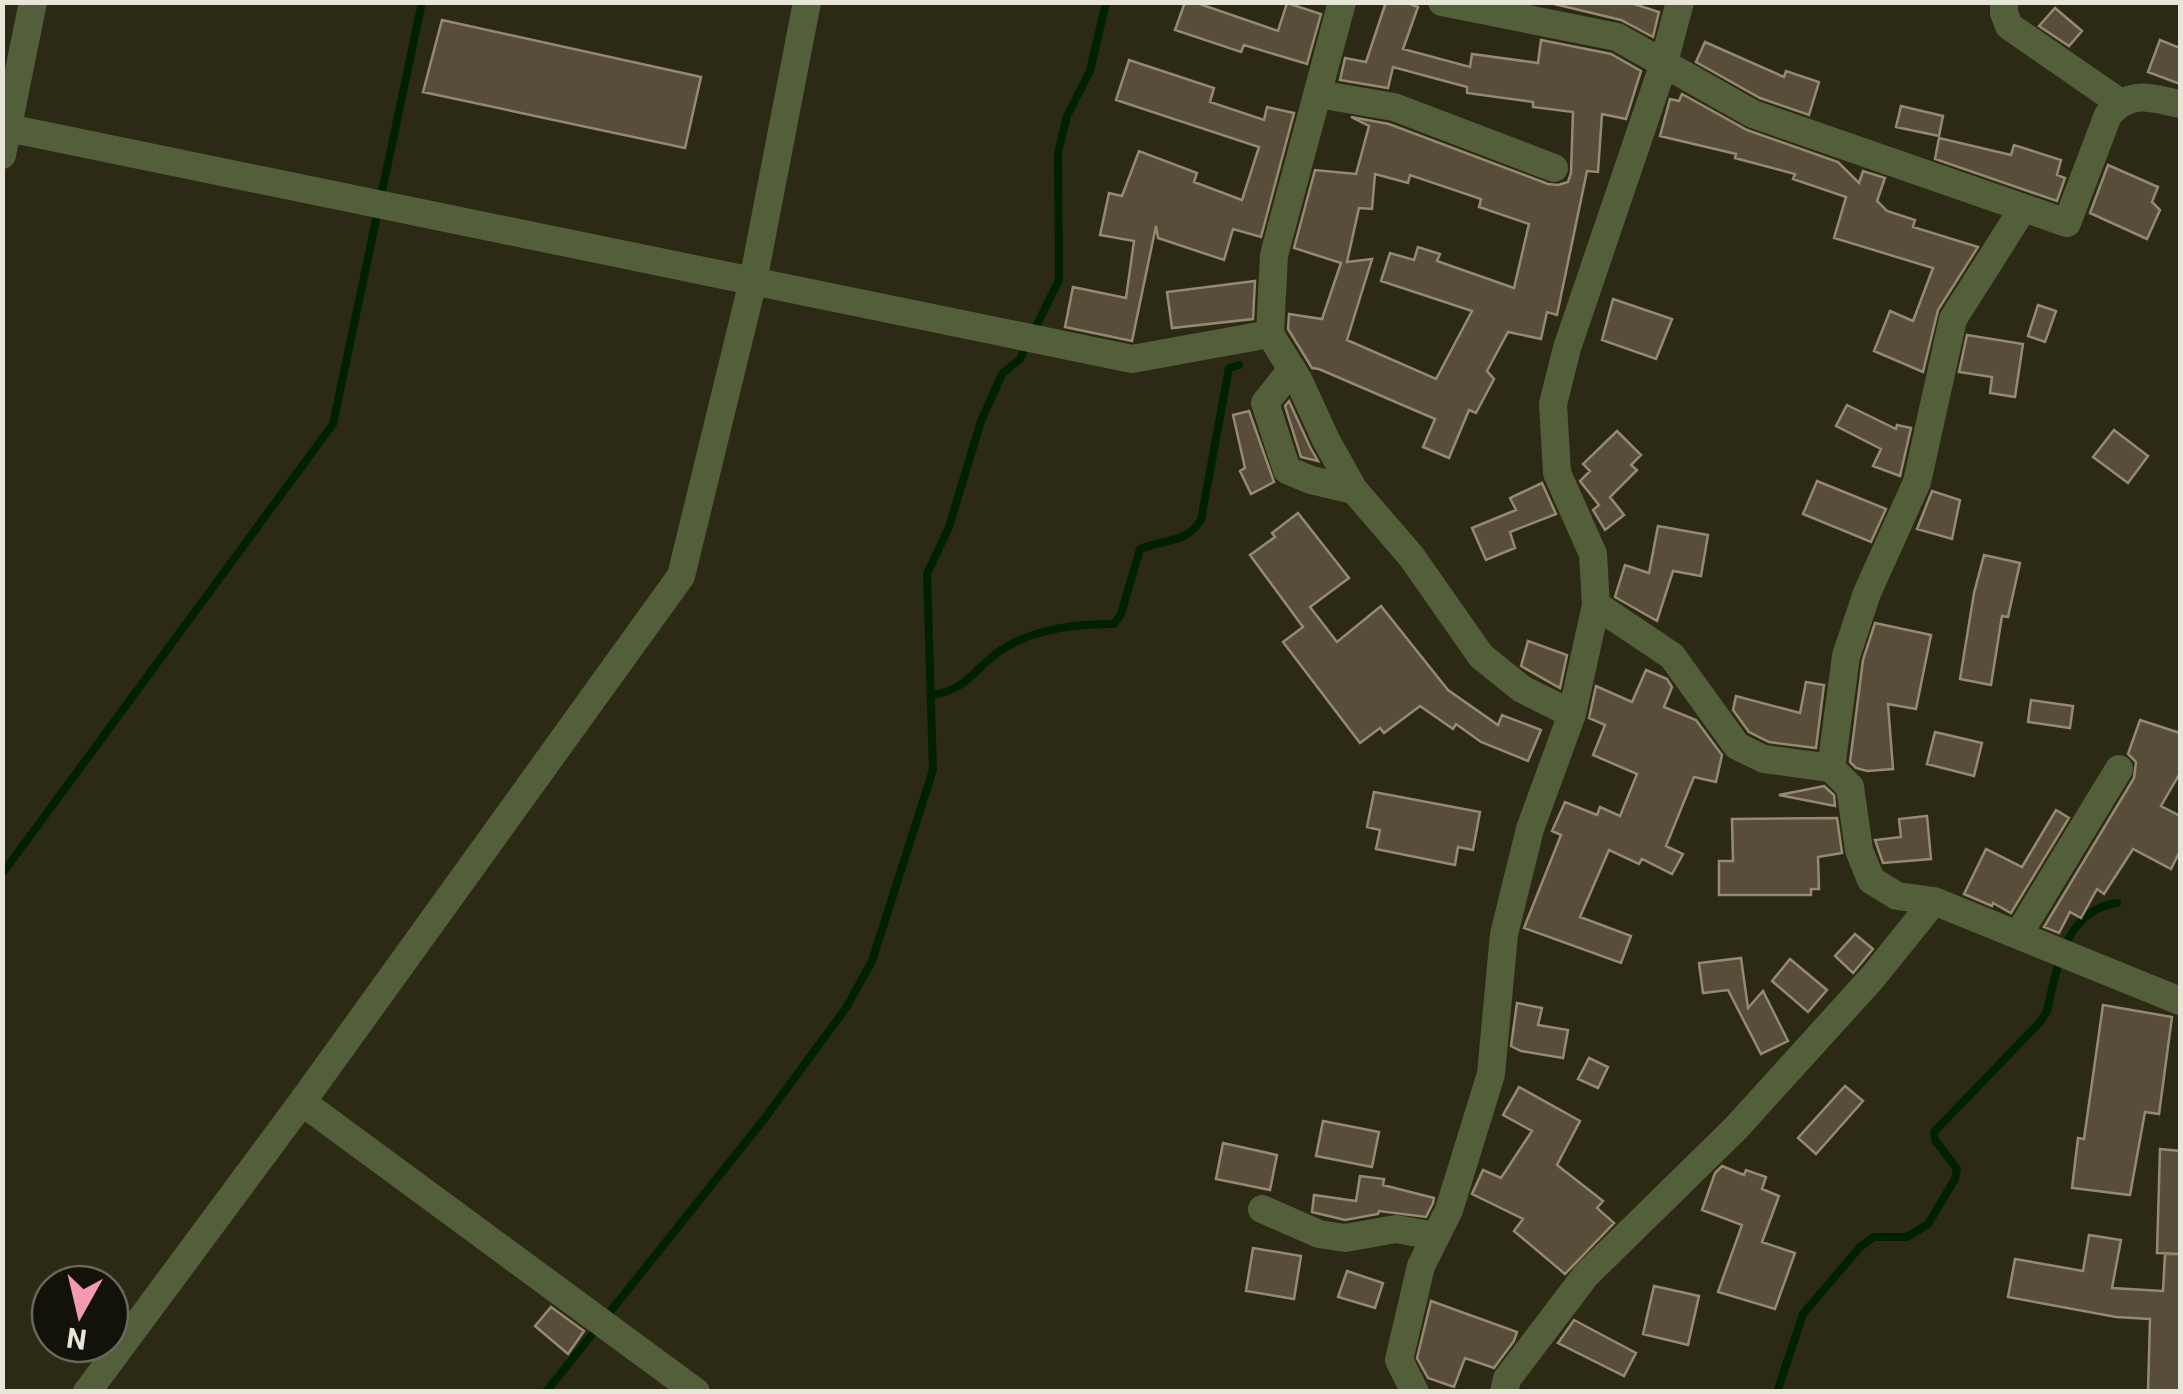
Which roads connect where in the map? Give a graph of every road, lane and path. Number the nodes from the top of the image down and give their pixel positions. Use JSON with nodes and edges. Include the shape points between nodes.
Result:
{"nodes":[{"id":1,"x":34,"y":2,"type":"edge"},
{"id":2,"x":807,"y":2,"type":"edge"},
{"id":3,"x":1342,"y":2,"type":"edge"},
{"id":4,"x":1442,"y":2,"type":"edge"},
{"id":5,"x":1680,"y":2,"type":"edge"},
{"id":6,"x":2004,"y":2,"type":"edge"},
{"id":7,"x":1662,"y":66,"type":"junction"},
{"id":8,"x":1318,"y":94,"type":"junction"},
{"id":9,"x":2119,"y":102,"type":"junction"},
{"id":10,"x":2180,"y":104,"type":"edge"},
{"id":11,"x":4,"y":138,"type":"edge"},
{"id":12,"x":1554,"y":168,"type":"dead end"},
{"id":13,"x":2022,"y":210,"type":"junction"},
{"id":14,"x":753,"y":280,"type":"junction"},
{"id":15,"x":1270,"y":334,"type":"junction"},
{"id":16,"x":1292,"y":368,"type":"junction"},
{"id":17,"x":1354,"y":490,"type":"junction"},
{"id":18,"x":1596,"y":605,"type":"junction"},
{"id":19,"x":1572,"y":714,"type":"junction"},
{"id":20,"x":1831,"y":768,"type":"junction"},
{"id":21,"x":2119,"y":769,"type":"dead end"},
{"id":22,"x":1934,"y":902,"type":"junction"},
{"id":23,"x":2018,"y":935,"type":"junction"},
{"id":24,"x":2180,"y":1001,"type":"edge"},
{"id":25,"x":302,"y":1102,"type":"junction"},
{"id":26,"x":1262,"y":1209,"type":"dead end"},
{"id":27,"x":1436,"y":1236,"type":"junction"},
{"id":28,"x":88,"y":1392,"type":"edge"},
{"id":29,"x":696,"y":1392,"type":"edge"},
{"id":30,"x":1415,"y":1392,"type":"edge"},
{"id":31,"x":1504,"y":1392,"type":"edge"}],
"edges":[{"from":1,"to":11,"type":"street"},
{"from":2,"to":14,"type":"street"},
{"from":3,"to":8,"type":"street"},
{"from":4,"to":7,"type":"street","via":[[1617,38]]},
{"from":5,"to":7,"type":"street"},
{"from":6,"to":9,"type":"street","via":[[2009,26]]},
{"from":7,"to":13,"type":"street","via":[[1752,114]]},
{"from":7,"to":18,"type":"street","via":[[1553,404],[1558,472],[1592,554]]},
{"from":8,"to":12,"type":"street","via":[[1394,107]]},
{"from":8,"to":15,"type":"street","via":[[1274,255]]},
{"from":9,"to":10,"type":"street","via":[[2144,96]]},
{"from":9,"to":13,"type":"street","via":[[2067,223]]},
{"from":11,"to":14,"type":"street"},
{"from":13,"to":20,"type":"street","via":[[1953,319],[1917,482],[1846,656]]},
{"from":14,"to":15,"type":"street","via":[[1132,359]]},
{"from":14,"to":25,"type":"street","via":[[681,576]]},
{"from":15,"to":16,"type":"street"},
{"from":16,"to":17,"type":"street"},
{"from":16,"to":17,"type":"street","via":[[1266,402],[1287,470]]},
{"from":17,"to":19,"type":"street","via":[[1482,656],[1522,689]]},
{"from":18,"to":19,"type":"street"},
{"from":18,"to":20,"type":"street","via":[[1672,656],[1737,746],[1764,759]]},
{"from":19,"to":27,"type":"street","via":[[1530,829],[1504,934],[1491,1074]]},
{"from":20,"to":22,"type":"street","via":[[1850,787],[1859,850],[1871,880],[1897,896]]},
{"from":21,"to":23,"type":"street"},
{"from":22,"to":23,"type":"street"},
{"from":22,"to":31,"type":"street","via":[[1736,1128],[1586,1276]]},
{"from":23,"to":24,"type":"street"},
{"from":25,"to":28,"type":"street"},
{"from":25,"to":29,"type":"street"},
{"from":26,"to":27,"type":"street","via":[[1318,1234],[1345,1238],[1396,1229]]},
{"from":27,"to":30,"type":"street","via":[[1421,1266],[1399,1360]]}]}
